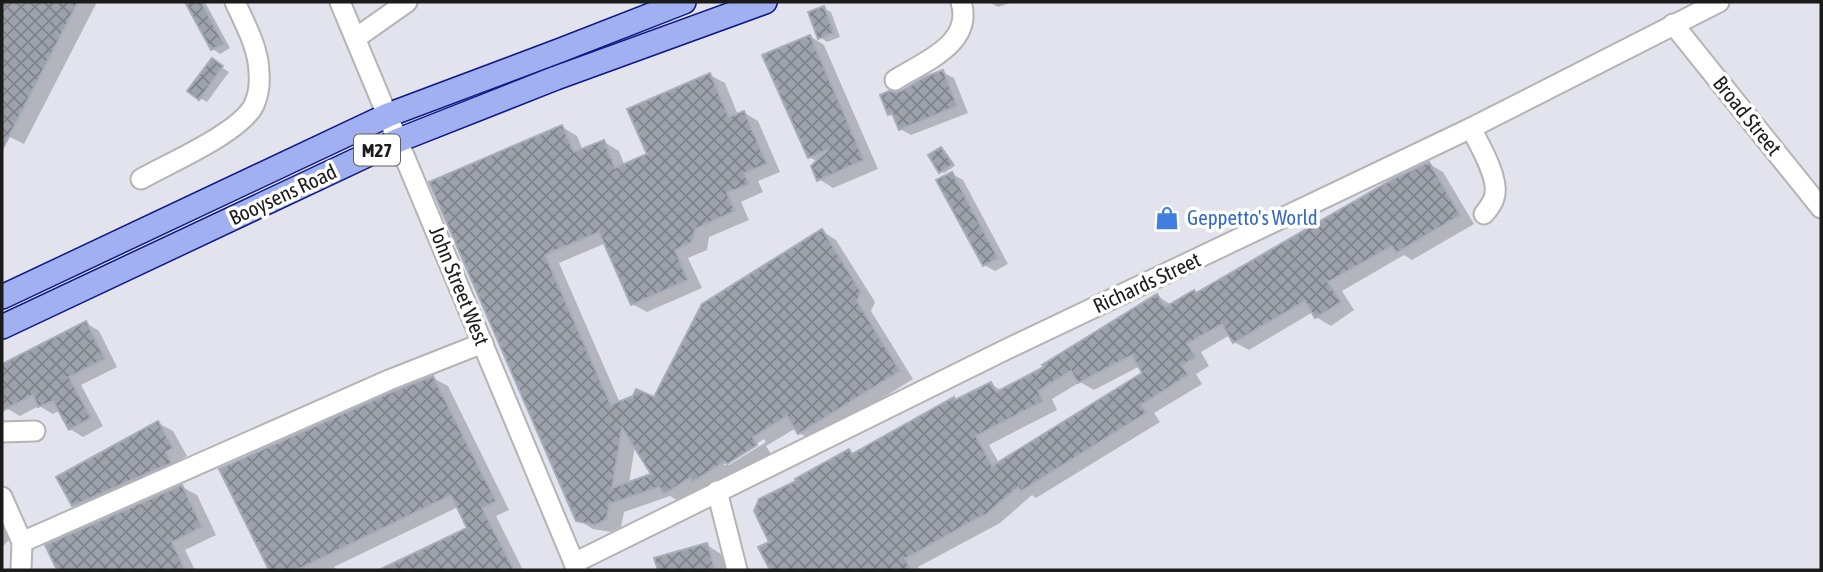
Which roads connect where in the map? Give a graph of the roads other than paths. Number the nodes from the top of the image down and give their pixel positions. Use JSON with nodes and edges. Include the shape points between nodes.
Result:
{"nodes":[{"id":1,"x":235,"y":2,"type":"edge"},
{"id":2,"x":340,"y":2,"type":"edge"},
{"id":3,"x":407,"y":2,"type":"edge"},
{"id":4,"x":684,"y":2,"type":"edge"},
{"id":5,"x":765,"y":2,"type":"edge"},
{"id":6,"x":961,"y":2,"type":"edge"},
{"id":7,"x":1719,"y":2,"type":"edge"},
{"id":8,"x":1673,"y":24,"type":"junction"},
{"id":9,"x":356,"y":38,"type":"junction"},
{"id":10,"x":895,"y":80,"type":"dead end"},
{"id":11,"x":388,"y":115,"type":"junction"},
{"id":12,"x":1471,"y":128,"type":"junction"},
{"id":13,"x":399,"y":140,"type":"junction"},
{"id":14,"x":141,"y":179,"type":"dead end"},
{"id":15,"x":1821,"y":208,"type":"edge"},
{"id":16,"x":1484,"y":214,"type":"dead end"},
{"id":17,"x":2,"y":297,"type":"edge"},
{"id":18,"x":2,"y":327,"type":"edge"},
{"id":19,"x":483,"y":343,"type":"junction"},
{"id":20,"x":35,"y":431,"type":"dead end"},
{"id":21,"x":2,"y":432,"type":"edge"},
{"id":22,"x":717,"y":491,"type":"junction"},
{"id":23,"x":2,"y":497,"type":"edge"},
{"id":24,"x":22,"y":542,"type":"junction"},
{"id":25,"x":575,"y":567,"type":"edge"},
{"id":26,"x":20,"y":570,"type":"edge"},
{"id":27,"x":737,"y":570,"type":"edge"}],
"edges":[{"from":1,"to":14,"type":"street","via":[[260,71],[254,105],[227,133]]},
{"from":2,"to":9,"type":"street","name":"John Street West"},
{"from":3,"to":9,"type":"street"},
{"from":4,"to":11,"type":"main road","name":"Booysens Road","number":"M27"},
{"from":5,"to":13,"type":"main road","name":"Booysens Road","number":"M27"},
{"from":6,"to":10,"type":"street","via":[[963,24],[951,44]]},
{"from":7,"to":8,"type":"street","name":"Richards Street"},
{"from":8,"to":12,"type":"street","name":"Richards Street"},
{"from":8,"to":15,"type":"street","name":"Broad Street"},
{"from":9,"to":11,"type":"street","name":"John Street West"},
{"from":11,"to":13,"type":"street","name":"John Street West"},
{"from":11,"to":17,"type":"main road","name":"Booysens Road","number":"M27"},
{"from":12,"to":16,"type":"street","via":[[1495,185],[1492,204]]},
{"from":12,"to":22,"type":"street","name":"Richards Street"},
{"from":13,"to":18,"type":"main road","name":"Booysens Road","number":"M27"},
{"from":13,"to":19,"type":"street","name":"John Street West"},
{"from":19,"to":24,"type":"street"},
{"from":19,"to":25,"type":"street","name":"John Street West"},
{"from":20,"to":21,"type":"street"},
{"from":22,"to":25,"type":"street","name":"Richards Street"},
{"from":22,"to":27,"type":"street"},
{"from":23,"to":24,"type":"street"},
{"from":24,"to":26,"type":"street"}]}
